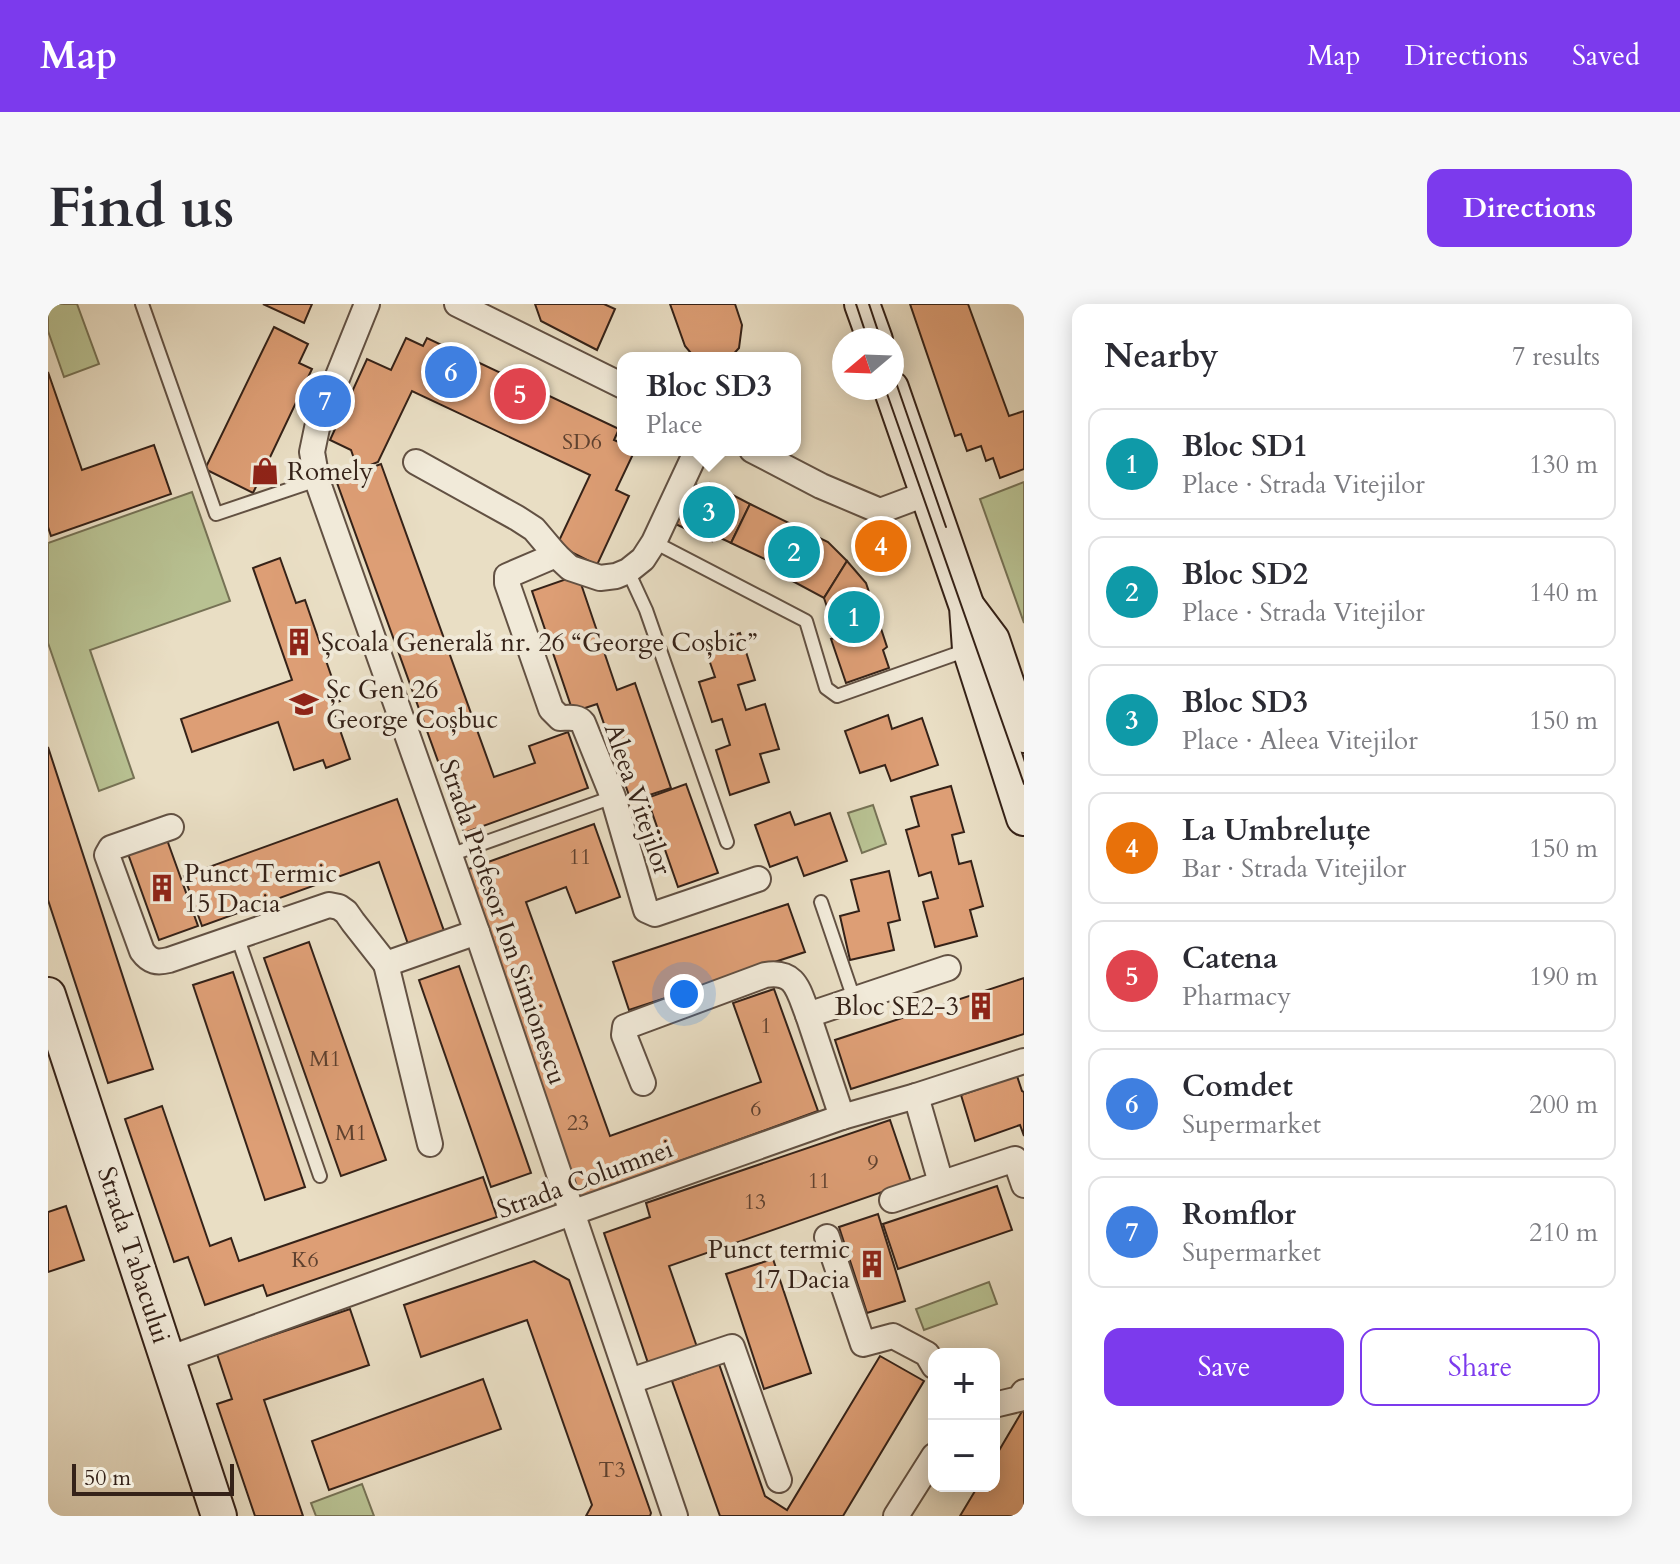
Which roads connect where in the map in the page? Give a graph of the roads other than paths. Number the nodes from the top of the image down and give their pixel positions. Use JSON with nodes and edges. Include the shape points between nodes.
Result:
{"nodes":[{"id":1,"x":142,"y":304,"type":"edge"},
{"id":2,"x":367,"y":304,"type":"edge"},
{"id":3,"x":457,"y":304,"type":"edge"},
{"id":4,"x":862,"y":304,"type":"edge"},
{"id":5,"x":871,"y":328,"type":"edge"},
{"id":6,"x":617,"y":383,"type":"edge"},
{"id":7,"x":895,"y":400,"type":"edge"},
{"id":8,"x":694,"y":456,"type":"edge"},
{"id":9,"x":764,"y":456,"type":"edge"},
{"id":10,"x":416,"y":462,"type":"dead end"},
{"id":11,"x":317,"y":480,"type":"junction"},
{"id":12,"x":928,"y":493,"type":"junction"},
{"id":13,"x":654,"y":542,"type":"junction"},
{"id":14,"x":556,"y":555,"type":"junction"},
{"id":15,"x":628,"y":571,"type":"junction"},
{"id":16,"x":981,"y":645,"type":"junction"},
{"id":17,"x":1024,"y":735,"type":"edge"},
{"id":18,"x":613,"y":797,"type":"junction"},
{"id":19,"x":1024,"y":818,"type":"edge"},
{"id":20,"x":171,"y":827,"type":"dead end"},
{"id":21,"x":727,"y":842,"type":"dead end"},
{"id":22,"x":450,"y":855,"type":"junction"},
{"id":23,"x":758,"y":879,"type":"dead end"},
{"id":24,"x":821,"y":902,"type":"dead end"},
{"id":25,"x":477,"y":932,"type":"junction"},
{"id":26,"x":237,"y":936,"type":"junction"},
{"id":27,"x":386,"y":964,"type":"junction"},
{"id":28,"x":948,"y":968,"type":"dead end"},
{"id":29,"x":48,"y":997,"type":"edge"},
{"id":30,"x":854,"y":999,"type":"junction"},
{"id":31,"x":808,"y":1015,"type":"junction"},
{"id":32,"x":1024,"y":1061,"type":"edge"},
{"id":33,"x":643,"y":1083,"type":"dead end"},
{"id":34,"x":916,"y":1096,"type":"junction"},
{"id":35,"x":842,"y":1117,"type":"junction"},
{"id":36,"x":430,"y":1144,"type":"dead end"},
{"id":37,"x":320,"y":1176,"type":"dead end"},
{"id":38,"x":941,"y":1183,"type":"junction"},
{"id":39,"x":1024,"y":1185,"type":"edge"},
{"id":40,"x":892,"y":1200,"type":"dead end"},
{"id":41,"x":574,"y":1212,"type":"junction"},
{"id":42,"x":827,"y":1237,"type":"dead end"},
{"id":43,"x":928,"y":1356,"type":"edge"},
{"id":44,"x":168,"y":1359,"type":"junction"},
{"id":45,"x":630,"y":1381,"type":"junction"},
{"id":46,"x":1024,"y":1392,"type":"edge"},
{"id":47,"x":1000,"y":1404,"type":"edge"},
{"id":48,"x":928,"y":1465,"type":"edge"},
{"id":49,"x":779,"y":1480,"type":"dead end"},
{"id":50,"x":219,"y":1516,"type":"edge"},
{"id":51,"x":675,"y":1516,"type":"edge"},
{"id":52,"x":896,"y":1516,"type":"edge"}],
"edges":[{"from":1,"to":11,"type":"lane","via":[[216,514]]},
{"from":2,"to":11,"type":"street","name":"Strada Profesor Ion Simionescu","via":[[317,428],[312,452]]},
{"from":3,"to":6,"type":"street"},
{"from":4,"to":5,"type":"street"},
{"from":7,"to":12,"type":"street"},
{"from":8,"to":13,"type":"street"},
{"from":9,"to":12,"type":"street","via":[[880,511]]},
{"from":10,"to":14,"type":"street","via":[[525,523]]},
{"from":11,"to":22,"type":"street","name":"Strada Profesor Ion Simionescu"},
{"from":12,"to":16,"type":"street"},
{"from":13,"to":15,"type":"street"},
{"from":13,"to":16,"type":"lane","via":[[806,621],[826,688],[837,696]]},
{"from":14,"to":15,"type":"street","via":[[570,568],[600,578]]},
{"from":14,"to":18,"type":"street","name":"Aleea Vitejilor","via":[[507,576],[507,583],[551,709],[560,718],[581,720]]},
{"from":15,"to":21,"type":"lane"},
{"from":16,"to":17,"type":"street"},
{"from":16,"to":19,"type":"street"},
{"from":18,"to":22,"type":"lane"},
{"from":18,"to":23,"type":"street","name":"Aleea Vitejilor","via":[[646,910],[655,914]]},
{"from":20,"to":26,"type":"street","via":[[111,848],[107,855],[142,951],[160,962]]},
{"from":22,"to":25,"type":"street","name":"Strada Profesor Ion Simionescu"},
{"from":24,"to":30,"type":"lane"},
{"from":25,"to":27,"type":"street"},
{"from":25,"to":41,"type":"street","name":"Strada Profesor Ion Simionescu"},
{"from":26,"to":27,"type":"street","via":[[329,905],[346,912]]},
{"from":26,"to":37,"type":"lane"},
{"from":27,"to":36,"type":"street"},
{"from":28,"to":30,"type":"street"},
{"from":29,"to":44,"type":"street","name":"Strada Tabacului"},
{"from":30,"to":31,"type":"street"},
{"from":31,"to":33,"type":"street","via":[[796,986],[777,973],[625,1027]]},
{"from":31,"to":35,"type":"street"},
{"from":32,"to":34,"type":"street","name":"Strada Columnei"},
{"from":34,"to":35,"type":"street","name":"Strada Columnei"},
{"from":34,"to":38,"type":"street"},
{"from":35,"to":41,"type":"street","name":"Strada Columnei"},
{"from":38,"to":39,"type":"street","via":[[1015,1159]]},
{"from":38,"to":40,"type":"street"},
{"from":41,"to":44,"type":"street","name":"Strada Columnei"},
{"from":41,"to":45,"type":"street","name":"Strada Profesor Ion Simionescu"},
{"from":42,"to":43,"type":"street","via":[[863,1344],[893,1336]]},
{"from":44,"to":50,"type":"street","name":"Strada Tabacului"},
{"from":45,"to":49,"type":"street","via":[[732,1347]]},
{"from":45,"to":51,"type":"street","name":"Strada Profesor Ion Simionescu"},
{"from":46,"to":47,"type":"street","via":[[1019,1399]]},
{"from":48,"to":52,"type":"street"}]}
